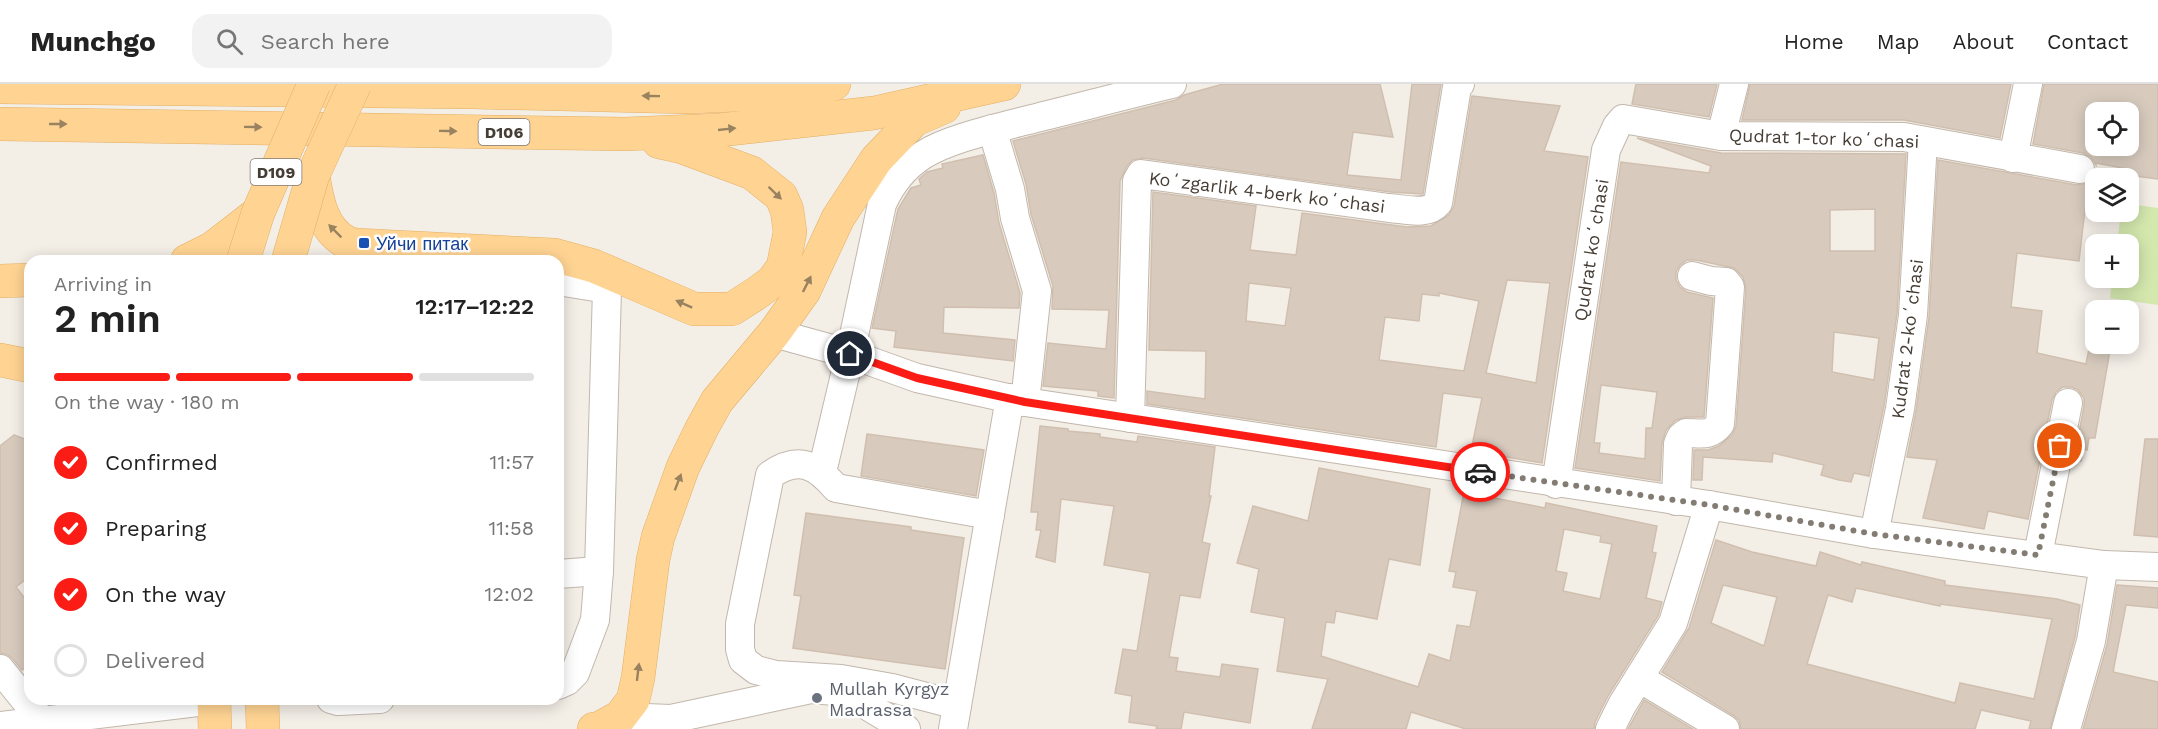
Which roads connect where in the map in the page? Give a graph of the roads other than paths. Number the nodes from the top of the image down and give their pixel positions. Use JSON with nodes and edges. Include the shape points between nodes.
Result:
{"nodes":[{"id":1,"x":314,"y":84,"type":"edge"},
{"id":2,"x":355,"y":84,"type":"edge"},
{"id":3,"x":834,"y":84,"type":"edge"},
{"id":4,"x":1172,"y":84,"type":"edge"},
{"id":5,"x":1460,"y":84,"type":"edge"},
{"id":6,"x":1734,"y":84,"type":"edge"},
{"id":7,"x":2028,"y":84,"type":"edge"},
{"id":8,"x":998,"y":85,"type":"edge"},
{"id":9,"x":0,"y":87,"type":"edge"},
{"id":10,"x":699,"y":90,"type":"edge"},
{"id":11,"x":0,"y":124,"type":"edge"},
{"id":12,"x":992,"y":129,"type":"junction"},
{"id":13,"x":625,"y":134,"type":"junction"},
{"id":14,"x":1721,"y":136,"type":"junction"},
{"id":15,"x":1923,"y":141,"type":"junction"},
{"id":16,"x":2013,"y":158,"type":"junction"},
{"id":17,"x":2080,"y":169,"type":"dead end"},
{"id":18,"x":313,"y":175,"type":"junction"},
{"id":19,"x":258,"y":213,"type":"junction"},
{"id":20,"x":199,"y":255,"type":"edge"},
{"id":21,"x":245,"y":255,"type":"edge"},
{"id":22,"x":290,"y":255,"type":"edge"},
{"id":23,"x":554,"y":255,"type":"edge"},
{"id":24,"x":564,"y":260,"type":"edge"},
{"id":25,"x":1692,"y":276,"type":"dead end"},
{"id":26,"x":601,"y":277,"type":"junction"},
{"id":27,"x":24,"y":280,"type":"edge"},
{"id":28,"x":564,"y":280,"type":"edge"},
{"id":29,"x":0,"y":281,"type":"edge"},
{"id":30,"x":774,"y":333,"type":"junction"},
{"id":31,"x":850,"y":354,"type":"junction"},
{"id":32,"x":0,"y":360,"type":"edge"},
{"id":33,"x":24,"y":365,"type":"edge"},
{"id":34,"x":1018,"y":400,"type":"junction"},
{"id":35,"x":2068,"y":403,"type":"dead end"},
{"id":36,"x":1130,"y":418,"type":"junction"},
{"id":37,"x":822,"y":472,"type":"junction"},
{"id":38,"x":1556,"y":484,"type":"junction"},
{"id":39,"x":1676,"y":501,"type":"junction"},
{"id":40,"x":1709,"y":505,"type":"junction"},
{"id":41,"x":990,"y":515,"type":"junction"},
{"id":42,"x":1874,"y":534,"type":"junction"},
{"id":43,"x":2038,"y":555,"type":"junction"},
{"id":44,"x":2104,"y":565,"type":"junction"},
{"id":45,"x":2158,"y":567,"type":"edge"},
{"id":46,"x":598,"y":572,"type":"junction"},
{"id":47,"x":564,"y":574,"type":"edge"},
{"id":48,"x":0,"y":669,"type":"edge"},
{"id":49,"x":1639,"y":678,"type":"junction"},
{"id":50,"x":564,"y":682,"type":"edge"},
{"id":51,"x":24,"y":697,"type":"edge"},
{"id":52,"x":262,"y":705,"type":"edge"},
{"id":53,"x":34,"y":708,"type":"edge"},
{"id":54,"x":214,"y":709,"type":"edge"},
{"id":55,"x":955,"y":717,"type":"edge"},
{"id":56,"x":150,"y":718,"type":"edge"},
{"id":57,"x":607,"y":723,"type":"edge"},
{"id":58,"x":0,"y":726,"type":"edge"},
{"id":59,"x":263,"y":729,"type":"edge"},
{"id":60,"x":906,"y":729,"type":"edge"},
{"id":61,"x":1610,"y":729,"type":"edge"},
{"id":62,"x":1725,"y":729,"type":"edge"},
{"id":63,"x":2066,"y":729,"type":"edge"}],
"edges":[{"from":1,"to":19,"type":"main road","number":"D109","bridge":true},
{"from":2,"to":18,"type":"main road","number":"D109","bridge":true},
{"from":3,"to":10,"type":"main road","number":"D106","via":[[784,93]]},
{"from":4,"to":12,"type":"street"},
{"from":5,"to":36,"type":"street","name":"Koʻzgarlik 4-berk koʻchasi","via":[[1438,203],[1426,211],[1141,174],[1137,181]]},
{"from":6,"to":14,"type":"street","name":"Qudrat 1-tor koʻchasi"},
{"from":7,"to":16,"type":"street"},
{"from":13,"to":8,"type":"main road","number":"D106","one_way":true,"via":[[720,130],[874,113]]},
{"from":30,"to":8,"type":"main road","one_way":true,"via":[[804,291],[838,218],[876,160],[914,120]]},
{"from":10,"to":9,"type":"main road","number":"D106","one_way":true},
{"from":11,"to":13,"type":"main road","number":"D106","one_way":true},
{"from":12,"to":31,"type":"street","via":[[924,154],[889,188],[882,204]]},
{"from":12,"to":34,"type":"street","via":[[1037,291]]},
{"from":13,"to":26,"type":"main road","one_way":true,"via":[[682,147],[752,173],[781,196],[790,232],[783,267],[773,281],[732,309],[694,309]]},
{"from":14,"to":15,"type":"street","name":"Qudrat 1-tor koʻchasi","via":[[1904,137]]},
{"from":14,"to":38,"type":"street","name":"Qudrat koʻchasi","via":[[1633,120],[1623,120],[1617,126],[1606,150]]},
{"from":15,"to":16,"type":"street","name":"Qudrat 1-tor koʻchasi"},
{"from":15,"to":42,"type":"street","name":"Kudrat 2-koʻchasi","via":[[1913,315],[1900,409]]},
{"from":16,"to":17,"type":"street","name":"Qudrat 1-tor koʻchasi"},
{"from":18,"to":22,"type":"main road","number":"D109","bridge":true},
{"from":23,"to":18,"type":"main road","one_way":true,"via":[[347,243],[329,227],[318,205]]},
{"from":19,"to":20,"type":"main road"},
{"from":19,"to":21,"type":"main road","number":"D109","bridge":true},
{"from":26,"to":24,"type":"main road","one_way":true},
{"from":25,"to":39,"type":"street","via":[[1726,282],[1730,287],[1720,424],[1708,434],[1686,433],[1681,437]]},
{"from":26,"to":28,"type":"street"},
{"from":26,"to":46,"type":"street"},
{"from":27,"to":29,"type":"main road"},
{"from":30,"to":31,"type":"street"},
{"from":57,"to":30,"type":"main road","one_way":true,"via":[[633,700],[653,560],[683,467],[717,401]]},
{"from":31,"to":34,"type":"street","via":[[917,378]]},
{"from":31,"to":37,"type":"street"},
{"from":32,"to":33,"type":"main road"},
{"from":34,"to":36,"type":"street"},
{"from":34,"to":41,"type":"street"},
{"from":35,"to":43,"type":"street"},
{"from":36,"to":38,"type":"street"},
{"from":37,"to":41,"type":"street","via":[[836,488]]},
{"from":37,"to":55,"type":"street","via":[[793,465],[770,475],[740,624],[743,660],[756,670],[776,675],[842,679],[892,688]]},
{"from":38,"to":39,"type":"street"},
{"from":39,"to":40,"type":"street"},
{"from":40,"to":42,"type":"street"},
{"from":40,"to":49,"type":"street","via":[[1673,623]]},
{"from":41,"to":55,"type":"street"},
{"from":42,"to":43,"type":"street"},
{"from":43,"to":44,"type":"street"},
{"from":44,"to":45,"type":"street"},
{"from":44,"to":63,"type":"street","via":[[2091,641]]},
{"from":46,"to":47,"type":"street"},
{"from":46,"to":50,"type":"street","via":[[595,620],[575,673]]},
{"from":48,"to":51,"type":"street"},
{"from":49,"to":61,"type":"street"},
{"from":49,"to":62,"type":"street"},
{"from":52,"to":59,"type":"main road"},
{"from":53,"to":56,"type":"street"},
{"from":53,"to":58,"type":"street"},
{"from":54,"to":56,"type":"street"},
{"from":57,"to":60,"type":"street","via":[[671,719],[811,689],[835,691],[856,699]]}]}
